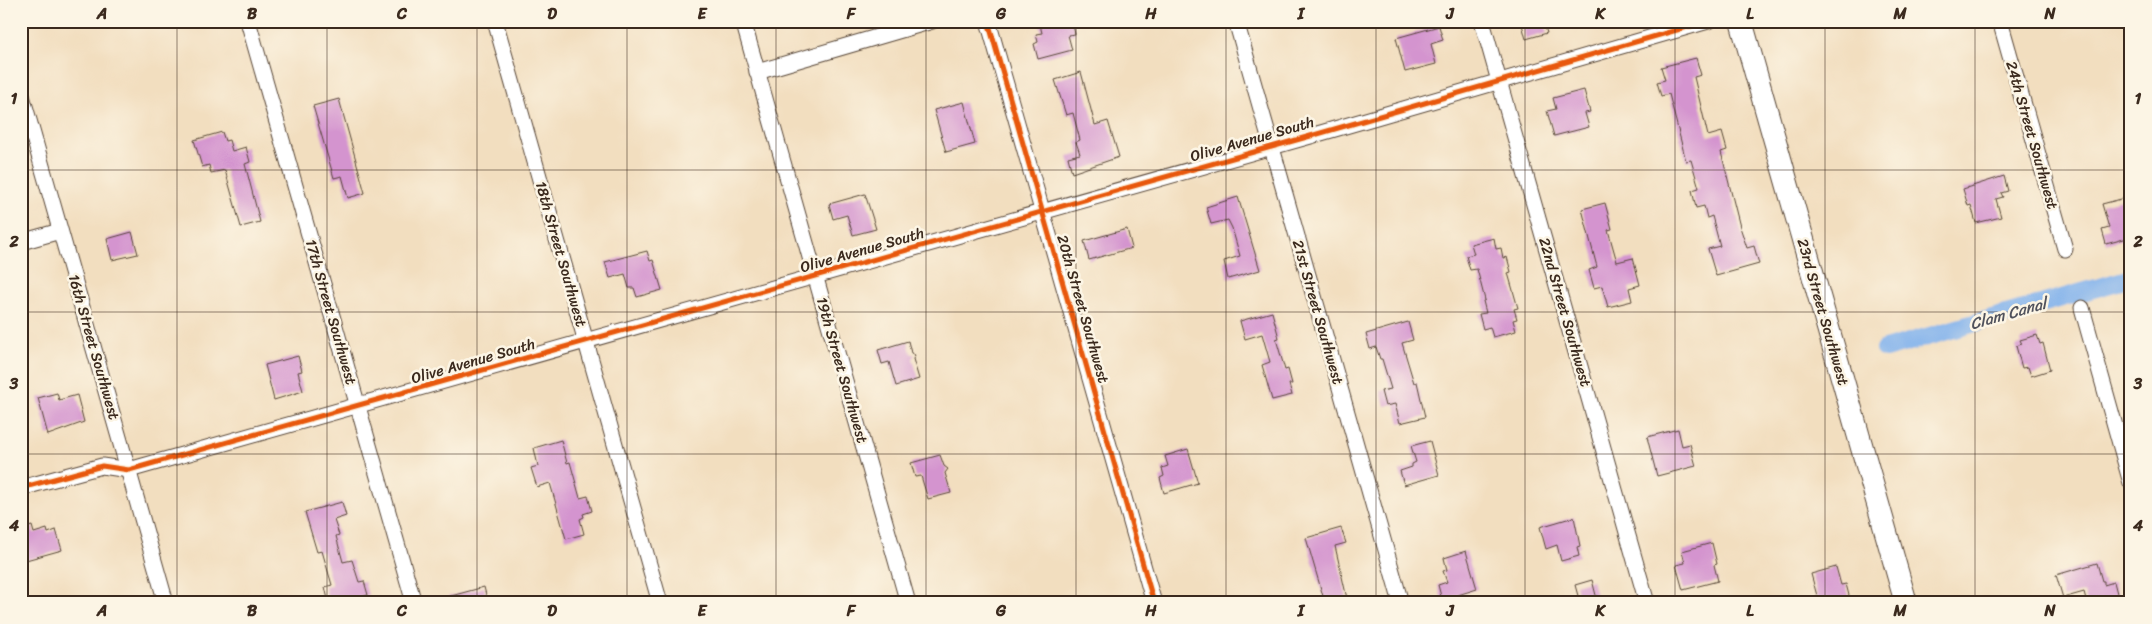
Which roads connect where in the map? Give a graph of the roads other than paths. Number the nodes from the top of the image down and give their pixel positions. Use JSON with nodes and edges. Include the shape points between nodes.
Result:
{"nodes":[{"id":1,"x":248,"y":21,"type":"edge"},
{"id":2,"x":495,"y":21,"type":"edge"},
{"id":3,"x":743,"y":21,"type":"edge"},
{"id":4,"x":932,"y":21,"type":"edge"},
{"id":5,"x":988,"y":21,"type":"edge"},
{"id":6,"x":1236,"y":21,"type":"edge"},
{"id":7,"x":1482,"y":21,"type":"edge"},
{"id":8,"x":1708,"y":21,"type":"edge"},
{"id":9,"x":1741,"y":21,"type":"edge"},
{"id":10,"x":2000,"y":21,"type":"edge"},
{"id":11,"x":757,"y":72,"type":"junction"},
{"id":12,"x":1499,"y":82,"type":"junction"},
{"id":13,"x":21,"y":92,"type":"edge"},
{"id":14,"x":1271,"y":146,"type":"junction"},
{"id":15,"x":1042,"y":212,"type":"junction"},
{"id":16,"x":60,"y":231,"type":"junction"},
{"id":17,"x":21,"y":242,"type":"edge"},
{"id":18,"x":2065,"y":249,"type":"dead end"},
{"id":19,"x":816,"y":276,"type":"junction"},
{"id":20,"x":2082,"y":308,"type":"dead end"},
{"id":21,"x":586,"y":342,"type":"junction"},
{"id":22,"x":358,"y":407,"type":"junction"},
{"id":23,"x":129,"y":470,"type":"junction"},
{"id":24,"x":2131,"y":483,"type":"edge"},
{"id":25,"x":21,"y":488,"type":"edge"},
{"id":26,"x":166,"y":603,"type":"edge"},
{"id":27,"x":414,"y":603,"type":"edge"},
{"id":28,"x":660,"y":603,"type":"edge"},
{"id":29,"x":908,"y":603,"type":"edge"},
{"id":30,"x":1154,"y":603,"type":"edge"},
{"id":31,"x":1401,"y":603,"type":"edge"},
{"id":32,"x":1647,"y":603,"type":"edge"},
{"id":33,"x":1906,"y":603,"type":"edge"}],
"edges":[{"from":1,"to":22,"type":"street","name":"17th Street Southwest"},
{"from":2,"to":21,"type":"street","name":"18th Street Southwest"},
{"from":3,"to":11,"type":"street","name":"19th Street Southwest"},
{"from":4,"to":11,"type":"street"},
{"from":5,"to":15,"type":"street","name":"20th Street Southwest"},
{"from":6,"to":14,"type":"street","name":"21st Street Southwest"},
{"from":7,"to":12,"type":"street","name":"22nd Street Southwest"},
{"from":8,"to":12,"type":"street","name":"Olive Avenue South"},
{"from":9,"to":33,"type":"street","name":"23rd Street Southwest"},
{"from":10,"to":18,"type":"street","name":"24th Street Southwest"},
{"from":11,"to":19,"type":"street","name":"19th Street Southwest"},
{"from":12,"to":14,"type":"street","name":"Olive Avenue South"},
{"from":12,"to":32,"type":"street","name":"22nd Street Southwest"},
{"from":13,"to":16,"type":"street","name":"16th Street Southwest"},
{"from":14,"to":15,"type":"street","name":"Olive Avenue South"},
{"from":14,"to":31,"type":"street","name":"21st Street Southwest"},
{"from":15,"to":19,"type":"street","name":"Olive Avenue South"},
{"from":15,"to":30,"type":"street","name":"20th Street Southwest"},
{"from":16,"to":17,"type":"street"},
{"from":16,"to":23,"type":"street","name":"16th Street Southwest"},
{"from":19,"to":21,"type":"street","name":"Olive Avenue South"},
{"from":19,"to":29,"type":"street","name":"19th Street Southwest"},
{"from":20,"to":24,"type":"street"},
{"from":21,"to":22,"type":"street","name":"Olive Avenue South"},
{"from":21,"to":28,"type":"street","name":"18th Street Southwest"},
{"from":22,"to":23,"type":"street","name":"Olive Avenue South"},
{"from":22,"to":27,"type":"street","name":"17th Street Southwest"},
{"from":23,"to":25,"type":"street","name":"Olive Avenue South","via":[[102,466]]},
{"from":23,"to":26,"type":"street","name":"16th Street Southwest"}]}
